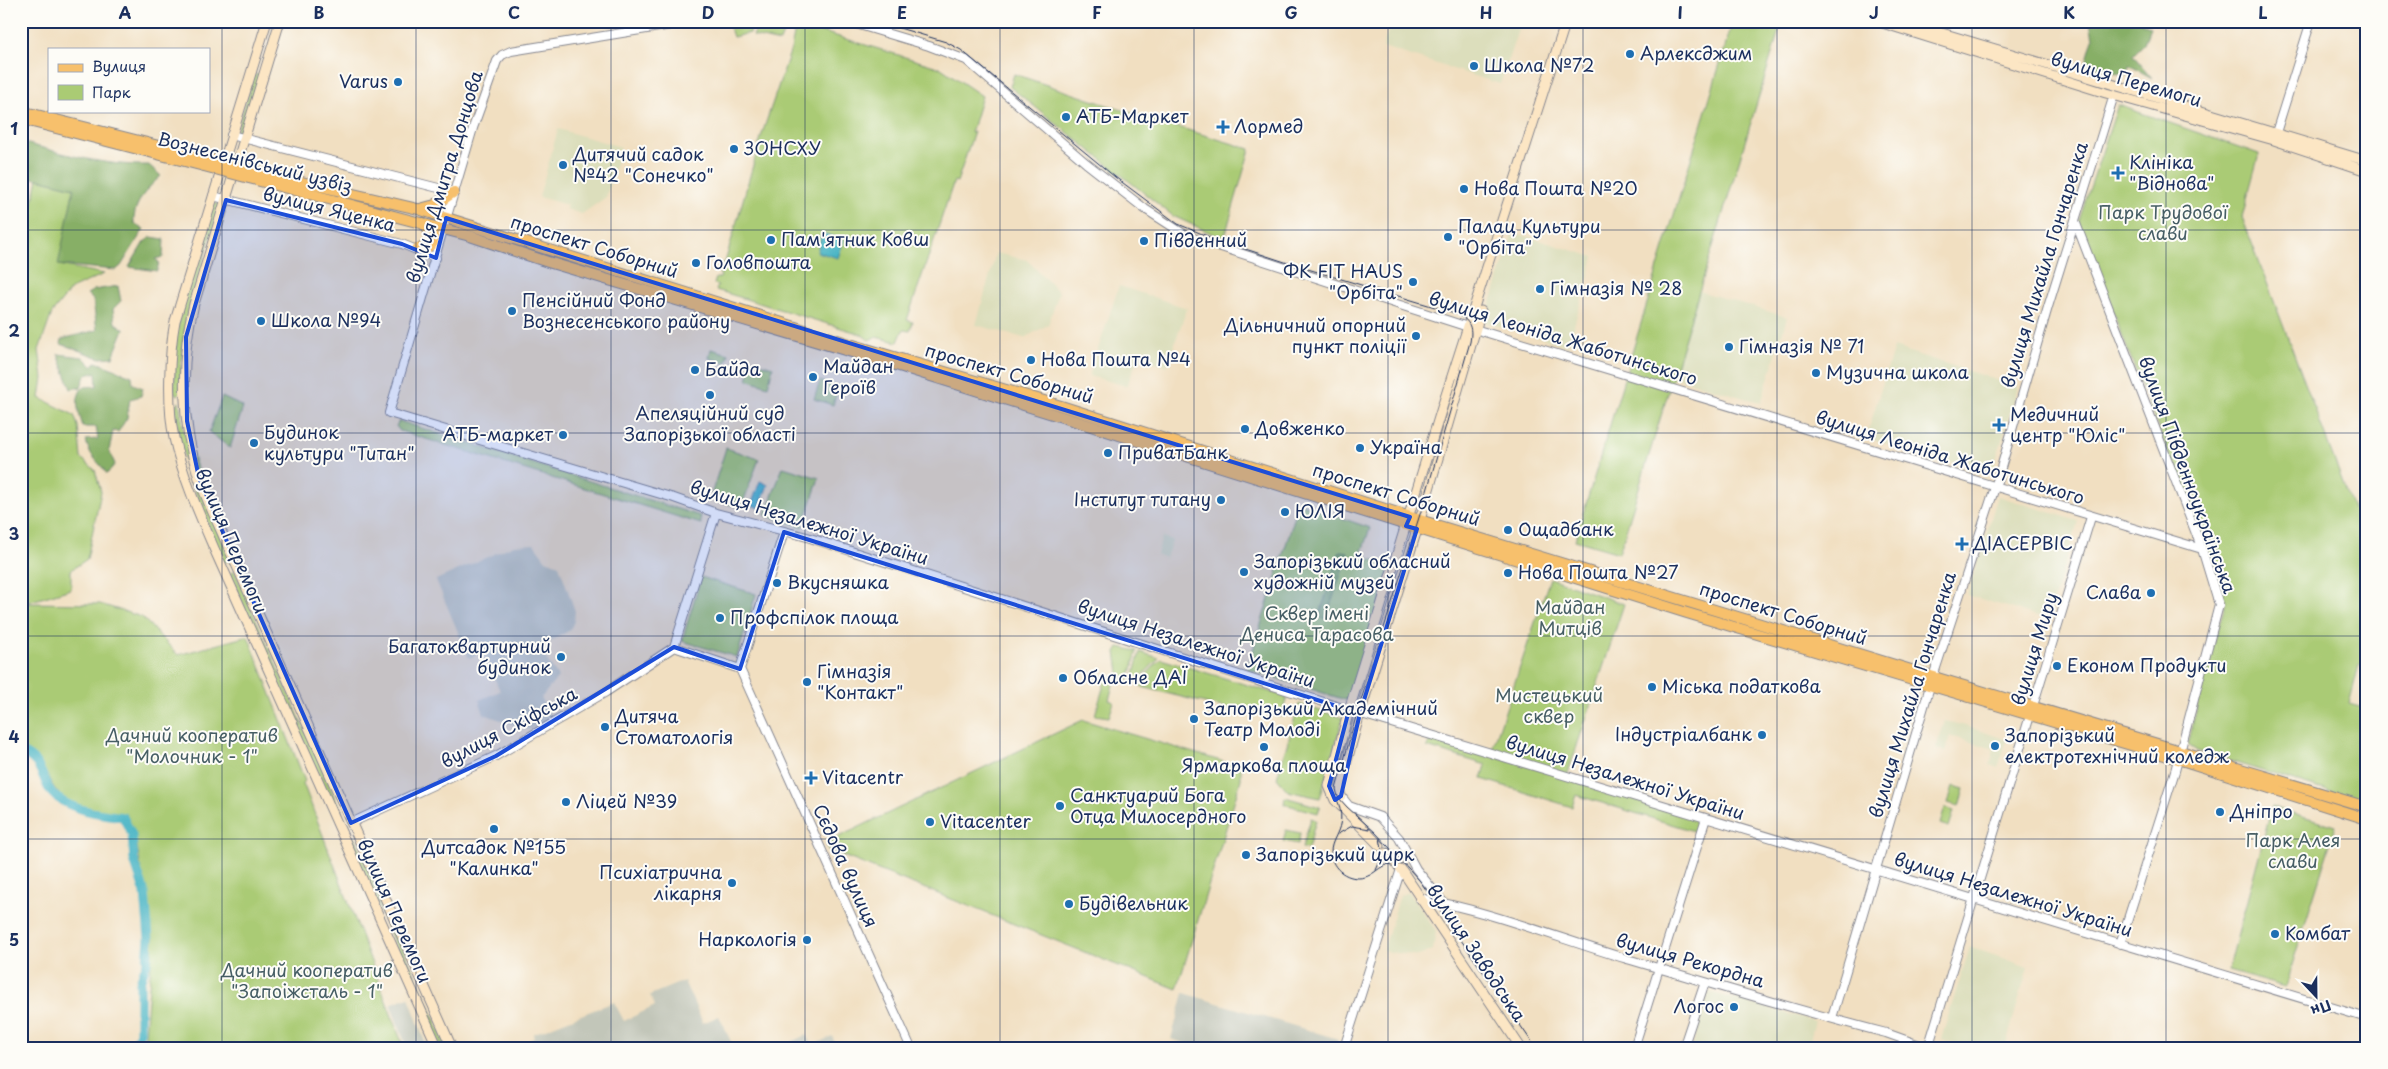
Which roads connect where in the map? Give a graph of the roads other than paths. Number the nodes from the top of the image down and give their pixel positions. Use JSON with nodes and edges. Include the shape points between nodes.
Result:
{"nodes":[{"id":1,"x":267,"y":21,"type":"edge"},
{"id":2,"x":280,"y":21,"type":"edge"},
{"id":3,"x":696,"y":21,"type":"edge"},
{"id":4,"x":846,"y":21,"type":"edge"},
{"id":5,"x":1567,"y":21,"type":"edge"},
{"id":6,"x":1876,"y":21,"type":"edge"},
{"id":7,"x":1902,"y":21,"type":"edge"},
{"id":8,"x":2311,"y":21,"type":"edge"},
{"id":9,"x":253,"y":70,"type":"junction"},
{"id":10,"x":265,"y":72,"type":"junction"},
{"id":11,"x":2115,"y":91,"type":"junction"},
{"id":12,"x":21,"y":111,"type":"edge"},
{"id":13,"x":21,"y":119,"type":"edge"},
{"id":14,"x":231,"y":135,"type":"junction"},
{"id":15,"x":2275,"y":136,"type":"junction"},
{"id":16,"x":244,"y":138,"type":"junction"},
{"id":17,"x":2367,"y":161,"type":"edge"},
{"id":18,"x":205,"y":162,"type":"junction"},
{"id":19,"x":2367,"y":171,"type":"edge"},
{"id":20,"x":250,"y":174,"type":"junction"},
{"id":21,"x":454,"y":192,"type":"junction"},
{"id":22,"x":213,"y":196,"type":"junction"},
{"id":23,"x":226,"y":200,"type":"junction"},
{"id":24,"x":418,"y":209,"type":"junction"},
{"id":25,"x":2075,"y":221,"type":"junction"},
{"id":26,"x":423,"y":223,"type":"junction"},
{"id":27,"x":445,"y":223,"type":"junction"},
{"id":28,"x":433,"y":243,"type":"junction"},
{"id":29,"x":417,"y":249,"type":"junction"},
{"id":30,"x":436,"y":258,"type":"junction"},
{"id":31,"x":703,"y":303,"type":"junction"},
{"id":32,"x":1472,"y":328,"type":"junction"},
{"id":33,"x":848,"y":344,"type":"junction"},
{"id":34,"x":858,"y":354,"type":"junction"},
{"id":35,"x":171,"y":399,"type":"junction"},
{"id":36,"x":186,"y":399,"type":"junction"},
{"id":37,"x":389,"y":413,"type":"joint"},
{"id":38,"x":1995,"y":487,"type":"junction"},
{"id":39,"x":716,"y":513,"type":"junction"},
{"id":40,"x":2091,"y":517,"type":"junction"},
{"id":41,"x":1408,"y":521,"type":"junction"},
{"id":42,"x":1419,"y":525,"type":"junction"},
{"id":43,"x":784,"y":532,"type":"junction"},
{"id":44,"x":2202,"y":549,"type":"junction"},
{"id":45,"x":236,"y":565,"type":"junction"},
{"id":46,"x":224,"y":570,"type":"junction"},
{"id":47,"x":674,"y":647,"type":"junction"},
{"id":48,"x":740,"y":669,"type":"junction"},
{"id":49,"x":1932,"y":682,"type":"junction"},
{"id":50,"x":1350,"y":710,"type":"junction"},
{"id":51,"x":2032,"y":712,"type":"junction"},
{"id":52,"x":1360,"y":713,"type":"junction"},
{"id":53,"x":2179,"y":755,"type":"junction"},
{"id":54,"x":1338,"y":798,"type":"junction"},
{"id":55,"x":2367,"y":806,"type":"edge"},
{"id":56,"x":1706,"y":818,"type":"junction"},
{"id":57,"x":2367,"y":819,"type":"edge"},
{"id":58,"x":351,"y":823,"type":"junction"},
{"id":59,"x":339,"y":829,"type":"junction"},
{"id":60,"x":1401,"y":869,"type":"junction"},
{"id":61,"x":1875,"y":869,"type":"junction"},
{"id":62,"x":1419,"y":898,"type":"junction"},
{"id":63,"x":1973,"y":899,"type":"junction"},
{"id":64,"x":1443,"y":902,"type":"junction"},
{"id":65,"x":2120,"y":944,"type":"junction"},
{"id":66,"x":1659,"y":967,"type":"junction"},
{"id":67,"x":1705,"y":982,"type":"junction"},
{"id":68,"x":1832,"y":1018,"type":"junction"},
{"id":69,"x":2367,"y":1018,"type":"edge"},
{"id":70,"x":438,"y":1048,"type":"edge"},
{"id":71,"x":452,"y":1048,"type":"edge"},
{"id":72,"x":912,"y":1048,"type":"edge"},
{"id":73,"x":1344,"y":1048,"type":"edge"},
{"id":74,"x":1521,"y":1048,"type":"edge"},
{"id":75,"x":1634,"y":1048,"type":"edge"},
{"id":76,"x":1683,"y":1048,"type":"edge"},
{"id":77,"x":1928,"y":1048,"type":"edge"}],
"edges":[{"from":1,"to":9,"type":"main road","name":"вулиця Перемоги"},
{"from":2,"to":10,"type":"main road","name":"вулиця Перемоги"},
{"from":3,"to":21,"type":"street","name":"вулиця Дмитра Донцова","via":[[502,55],[473,128]]},
{"from":4,"to":32,"type":"street","name":"вулиця Леоніда Жаботинського","via":[[966,60],[1086,163],[1145,209],[1187,236]]},
{"from":5,"to":32,"type":"main road"},
{"from":6,"to":11,"type":"main road","name":"вулиця Перемоги"},
{"from":7,"to":11,"type":"main road","name":"вулиця Перемоги"},
{"from":8,"to":15,"type":"street"},
{"from":9,"to":10,"type":"main road"},
{"from":9,"to":14,"type":"main road","name":"вулиця Перемоги"},
{"from":10,"to":16,"type":"main road","name":"вулиця Перемоги"},
{"from":11,"to":15,"type":"main road","name":"вулиця Перемоги"},
{"from":11,"to":25,"type":"street","name":"вулиця Михайла Гончаренка"},
{"from":12,"to":18,"type":"main road","name":"Вознесенівський узвіз"},
{"from":13,"to":18,"type":"main road","name":"Вознесенівський узвіз"},
{"from":14,"to":16,"type":"street"},
{"from":14,"to":22,"type":"main road","name":"вулиця Перемоги"},
{"from":15,"to":17,"type":"main road","name":"вулиця Перемоги"},
{"from":15,"to":19,"type":"main road","name":"вулиця Перемоги"},
{"from":16,"to":21,"type":"street"},
{"from":16,"to":23,"type":"main road","name":"вулиця Перемоги"},
{"from":18,"to":20,"type":"main road","name":"Вознесенівський узвіз","bridge":true},
{"from":20,"to":24,"type":"main road","name":"Вознесенівський узвіз"},
{"from":20,"to":26,"type":"main road","name":"Вознесенівський узвіз"},
{"from":21,"to":24,"type":"main road","via":[[429,208]]},
{"from":21,"to":27,"type":"street","name":"вулиця Дмитра Донцова"},
{"from":22,"to":23,"type":"street","name":"вулиця Яценка"},
{"from":22,"to":35,"type":"main road","name":"вулиця Перемоги","via":[[175,320]]},
{"from":23,"to":29,"type":"street","name":"вулиця Яценка"},
{"from":23,"to":36,"type":"main road","name":"вулиця Перемоги","via":[[186,337]]},
{"from":24,"to":27,"type":"main road","name":"проспект Соборний"},
{"from":25,"to":38,"type":"street","name":"вулиця Михайла Гончаренка"},
{"from":25,"to":44,"type":"street","name":"вулиця Південноукраїнська"},
{"from":26,"to":27,"type":"main road","name":"проспект Соборний"},
{"from":26,"to":28,"type":"main road","via":[[433,236]]},
{"from":27,"to":30,"type":"street","name":"вулиця Дмитра Донцова"},
{"from":27,"to":31,"type":"main road","name":"проспект Соборний"},
{"from":28,"to":29,"type":"main road","via":[[428,248]]},
{"from":28,"to":30,"type":"street"},
{"from":29,"to":30,"type":"street","name":"вулиця Яценка"},
{"from":30,"to":37,"type":"street","name":"вулиця Дмитра Донцова"},
{"from":31,"to":33,"type":"main road","name":"проспект Соборний"},
{"from":31,"to":34,"type":"main road","name":"проспект Соборний"},
{"from":32,"to":38,"type":"street","name":"вулиця Леоніда Жаботинського"},
{"from":32,"to":41,"type":"main road"},
{"from":32,"to":42,"type":"main road"},
{"from":33,"to":34,"type":"main road"},
{"from":33,"to":41,"type":"main road","name":"проспект Соборний","via":[[1070,408]]},
{"from":34,"to":41,"type":"main road","name":"проспект Соборний"},
{"from":35,"to":36,"type":"main road"},
{"from":35,"to":46,"type":"main road","name":"вулиця Перемоги","via":[[174,437],[183,469]]},
{"from":36,"to":45,"type":"main road","name":"вулиця Перемоги","via":[[199,478]]},
{"from":37,"to":39,"type":"street","name":"вулиця Незалежної України"},
{"from":38,"to":40,"type":"street","name":"вулиця Леоніда Жаботинського"},
{"from":38,"to":49,"type":"street","name":"вулиця Михайла Гончаренка"},
{"from":39,"to":43,"type":"street","name":"вулиця Незалежної України"},
{"from":39,"to":47,"type":"street"},
{"from":40,"to":44,"type":"street","name":"вулиця Леоніда Жаботинського"},
{"from":40,"to":51,"type":"street","name":"вулиця Миру"},
{"from":41,"to":42,"type":"main road","name":"проспект Соборний"},
{"from":41,"to":50,"type":"main road"},
{"from":42,"to":49,"type":"main road","name":"проспект Соборний"},
{"from":42,"to":52,"type":"main road"},
{"from":43,"to":48,"type":"street"},
{"from":43,"to":50,"type":"street","name":"вулиця Незалежної України"},
{"from":44,"to":53,"type":"street","name":"вулиця Південноукраїнська","via":[[2220,605]]},
{"from":45,"to":46,"type":"main road"},
{"from":45,"to":58,"type":"main road","name":"вулиця Перемоги"},
{"from":46,"to":59,"type":"main road","name":"вулиця Перемоги"},
{"from":47,"to":48,"type":"street"},
{"from":47,"to":58,"type":"street","name":"вулиця Скіфська","via":[[606,692],[496,756]]},
{"from":48,"to":72,"type":"street","name":"Сєдова вулиця"},
{"from":49,"to":51,"type":"main road","name":"проспект Соборний"},
{"from":49,"to":61,"type":"street","name":"вулиця Михайла Гончаренка"},
{"from":50,"to":52,"type":"street","name":"вулиця Незалежної України"},
{"from":50,"to":54,"type":"main road","name":"вулиця Заводська","via":[[1329,786]]},
{"from":51,"to":53,"type":"main road","name":"проспект Соборний"},
{"from":51,"to":63,"type":"street","name":"вулиця Миру"},
{"from":52,"to":54,"type":"main road"},
{"from":52,"to":56,"type":"street","name":"вулиця Незалежної України"},
{"from":53,"to":55,"type":"main road","name":"проспект Соборний"},
{"from":53,"to":57,"type":"main road","name":"проспект Соборний"},
{"from":53,"to":65,"type":"street","name":"вулиця Південноукраїнська"},
{"from":54,"to":60,"type":"main road","name":"вулиця Заводська"},
{"from":54,"to":64,"type":"street","via":[[1349,806],[1380,817],[1399,838],[1416,869]]},
{"from":56,"to":61,"type":"street","name":"вулиця Незалежної України"},
{"from":56,"to":66,"type":"street"},
{"from":58,"to":59,"type":"main road"},
{"from":58,"to":71,"type":"main road","name":"вулиця Перемоги"},
{"from":59,"to":70,"type":"main road","name":"вулиця Перемоги"},
{"from":60,"to":62,"type":"main road","name":"вулиця Заводська"},
{"from":60,"to":73,"type":"street"},
{"from":61,"to":63,"type":"street","name":"вулиця Незалежної України"},
{"from":61,"to":68,"type":"street","name":"вулиця Михайла Гончаренка"},
{"from":62,"to":64,"type":"street","name":"вулиця Рекордна"},
{"from":62,"to":74,"type":"main road","name":"вулиця Заводська"},
{"from":63,"to":65,"type":"street","name":"вулиця Незалежної України"},
{"from":63,"to":77,"type":"street","name":"вулиця Миру"},
{"from":64,"to":66,"type":"street","name":"вулиця Рекордна"},
{"from":65,"to":69,"type":"street","name":"вулиця Незалежної України"},
{"from":66,"to":67,"type":"street","name":"вулиця Рекордна"},
{"from":66,"to":75,"type":"street"},
{"from":67,"to":68,"type":"street","name":"вулиця Рекордна"},
{"from":67,"to":76,"type":"street"},
{"from":68,"to":77,"type":"street","name":"вулиця Рекордна"}]}
